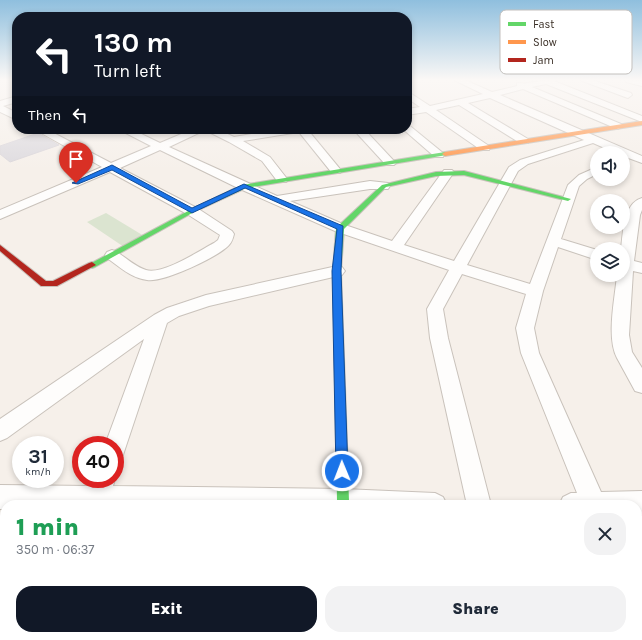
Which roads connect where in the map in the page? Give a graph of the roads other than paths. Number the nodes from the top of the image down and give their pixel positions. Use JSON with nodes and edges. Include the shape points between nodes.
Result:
{"nodes":[{"id":1,"x":427,"y":110,"type":"edge"},
{"id":2,"x":473,"y":110,"type":"edge"},
{"id":3,"x":525,"y":110,"type":"edge"},
{"id":4,"x":579,"y":110,"type":"edge"},
{"id":5,"x":619,"y":110,"type":"edge"},
{"id":6,"x":642,"y":119,"type":"edge"},
{"id":7,"x":642,"y":123,"type":"edge"},
{"id":8,"x":618,"y":126,"type":"junction"},
{"id":9,"x":412,"y":132,"type":"edge"},
{"id":10,"x":577,"y":133,"type":"junction"},
{"id":11,"x":50,"y":134,"type":"edge"},
{"id":12,"x":133,"y":134,"type":"edge"},
{"id":13,"x":190,"y":134,"type":"edge"},
{"id":14,"x":220,"y":134,"type":"edge"},
{"id":15,"x":271,"y":134,"type":"edge"},
{"id":16,"x":306,"y":134,"type":"edge"},
{"id":17,"x":363,"y":134,"type":"edge"},
{"id":18,"x":233,"y":140,"type":"junction"},
{"id":19,"x":593,"y":140,"type":"junction"},
{"id":20,"x":524,"y":142,"type":"junction"},
{"id":21,"x":160,"y":147,"type":"junction"},
{"id":22,"x":485,"y":148,"type":"junction"},
{"id":23,"x":439,"y":155,"type":"junction"},
{"id":24,"x":635,"y":157,"type":"edge"},
{"id":25,"x":390,"y":163,"type":"junction"},
{"id":26,"x":112,"y":167,"type":"junction"},
{"id":27,"x":336,"y":171,"type":"junction"},
{"id":28,"x":448,"y":172,"type":"junction"},
{"id":29,"x":590,"y":174,"type":"edge"},
{"id":30,"x":282,"y":180,"type":"junction"},
{"id":31,"x":504,"y":183,"type":"junction"},
{"id":32,"x":244,"y":186,"type":"junction"},
{"id":33,"x":384,"y":186,"type":"junction"},
{"id":34,"x":568,"y":199,"type":"junction"},
{"id":35,"x":276,"y":200,"type":"junction"},
{"id":36,"x":642,"y":202,"type":"edge"},
{"id":37,"x":192,"y":211,"type":"junction"},
{"id":38,"x":0,"y":215,"type":"edge"},
{"id":39,"x":340,"y":228,"type":"junction"},
{"id":40,"x":553,"y":241,"type":"junction"},
{"id":41,"x":628,"y":242,"type":"edge"},
{"id":42,"x":0,"y":247,"type":"edge"},
{"id":43,"x":396,"y":247,"type":"junction"},
{"id":44,"x":590,"y":253,"type":"edge"},
{"id":45,"x":112,"y":255,"type":"junction"},
{"id":46,"x":630,"y":265,"type":"edge"},
{"id":47,"x":458,"y":268,"type":"junction"},
{"id":48,"x":642,"y":268,"type":"edge"},
{"id":49,"x":336,"y":271,"type":"junction"},
{"id":50,"x":623,"y":282,"type":"edge"},
{"id":51,"x":534,"y":291,"type":"junction"},
{"id":52,"x":160,"y":319,"type":"junction"},
{"id":53,"x":642,"y":385,"type":"edge"},
{"id":54,"x":0,"y":431,"type":"edge"},
{"id":55,"x":119,"y":436,"type":"edge"},
{"id":56,"x":99,"y":494,"type":"edge"},
{"id":57,"x":0,"y":497,"type":"edge"},
{"id":58,"x":308,"y":500,"type":"edge"},
{"id":59,"x":343,"y":500,"type":"edge"},
{"id":60,"x":478,"y":500,"type":"edge"},
{"id":61,"x":592,"y":500,"type":"edge"}],
"edges":[{"from":1,"to":22,"type":"street"},
{"from":2,"to":20,"type":"street"},
{"from":3,"to":10,"type":"street"},
{"from":4,"to":8,"type":"street"},
{"from":5,"to":6,"type":"street"},
{"from":7,"to":8,"type":"street"},
{"from":8,"to":10,"type":"street"},
{"from":9,"to":23,"type":"street"},
{"from":10,"to":19,"type":"street"},
{"from":10,"to":20,"type":"street"},
{"from":11,"to":26,"type":"street"},
{"from":12,"to":21,"type":"street"},
{"from":13,"to":21,"type":"street"},
{"from":14,"to":18,"type":"street"},
{"from":15,"to":18,"type":"street"},
{"from":16,"to":27,"type":"street"},
{"from":17,"to":25,"type":"street"},
{"from":18,"to":30,"type":"street","via":[[266,159]]},
{"from":19,"to":24,"type":"street"},
{"from":19,"to":31,"type":"street","via":[[524,162],[513,169]]},
{"from":20,"to":22,"type":"street"},
{"from":21,"to":26,"type":"street"},
{"from":21,"to":32,"type":"street"},
{"from":22,"to":23,"type":"street"},
{"from":23,"to":25,"type":"street"},
{"from":25,"to":27,"type":"street"},
{"from":26,"to":37,"type":"street"},
{"from":26,"to":38,"type":"street"},
{"from":27,"to":30,"type":"street"},
{"from":28,"to":31,"type":"street","via":[[464,173]]},
{"from":28,"to":33,"type":"street"},
{"from":28,"to":43,"type":"street"},
{"from":29,"to":34,"type":"street","via":[[578,180]]},
{"from":30,"to":32,"type":"street"},
{"from":31,"to":34,"type":"street"},
{"from":31,"to":47,"type":"street"},
{"from":32,"to":35,"type":"street"},
{"from":32,"to":37,"type":"street"},
{"from":33,"to":35,"type":"street","via":[[365,186]]},
{"from":33,"to":39,"type":"street"},
{"from":34,"to":40,"type":"street"},
{"from":35,"to":39,"type":"street"},
{"from":36,"to":41,"type":"street","via":[[633,215]]},
{"from":37,"to":45,"type":"street"},
{"from":37,"to":45,"type":"street","via":[[225,231],[227,237],[224,242],[157,276],[142,274]]},
{"from":39,"to":43,"type":"street"},
{"from":39,"to":49,"type":"street"},
{"from":40,"to":44,"type":"street"},
{"from":40,"to":51,"type":"street"},
{"from":42,"to":45,"type":"street","via":[[44,284],[60,282]]},
{"from":43,"to":47,"type":"street"},
{"from":46,"to":48,"type":"street"},
{"from":47,"to":51,"type":"street"},
{"from":47,"to":60,"type":"street","via":[[435,310],[435,316]]},
{"from":49,"to":52,"type":"street","via":[[184,307]]},
{"from":49,"to":59,"type":"street"},
{"from":50,"to":53,"type":"street","via":[[620,343],[630,367]]},
{"from":51,"to":61,"type":"street","via":[[526,323],[530,353]]},
{"from":52,"to":54,"type":"street"},
{"from":52,"to":55,"type":"street"},
{"from":56,"to":57,"type":"street"},
{"from":56,"to":58,"type":"street"}]}
